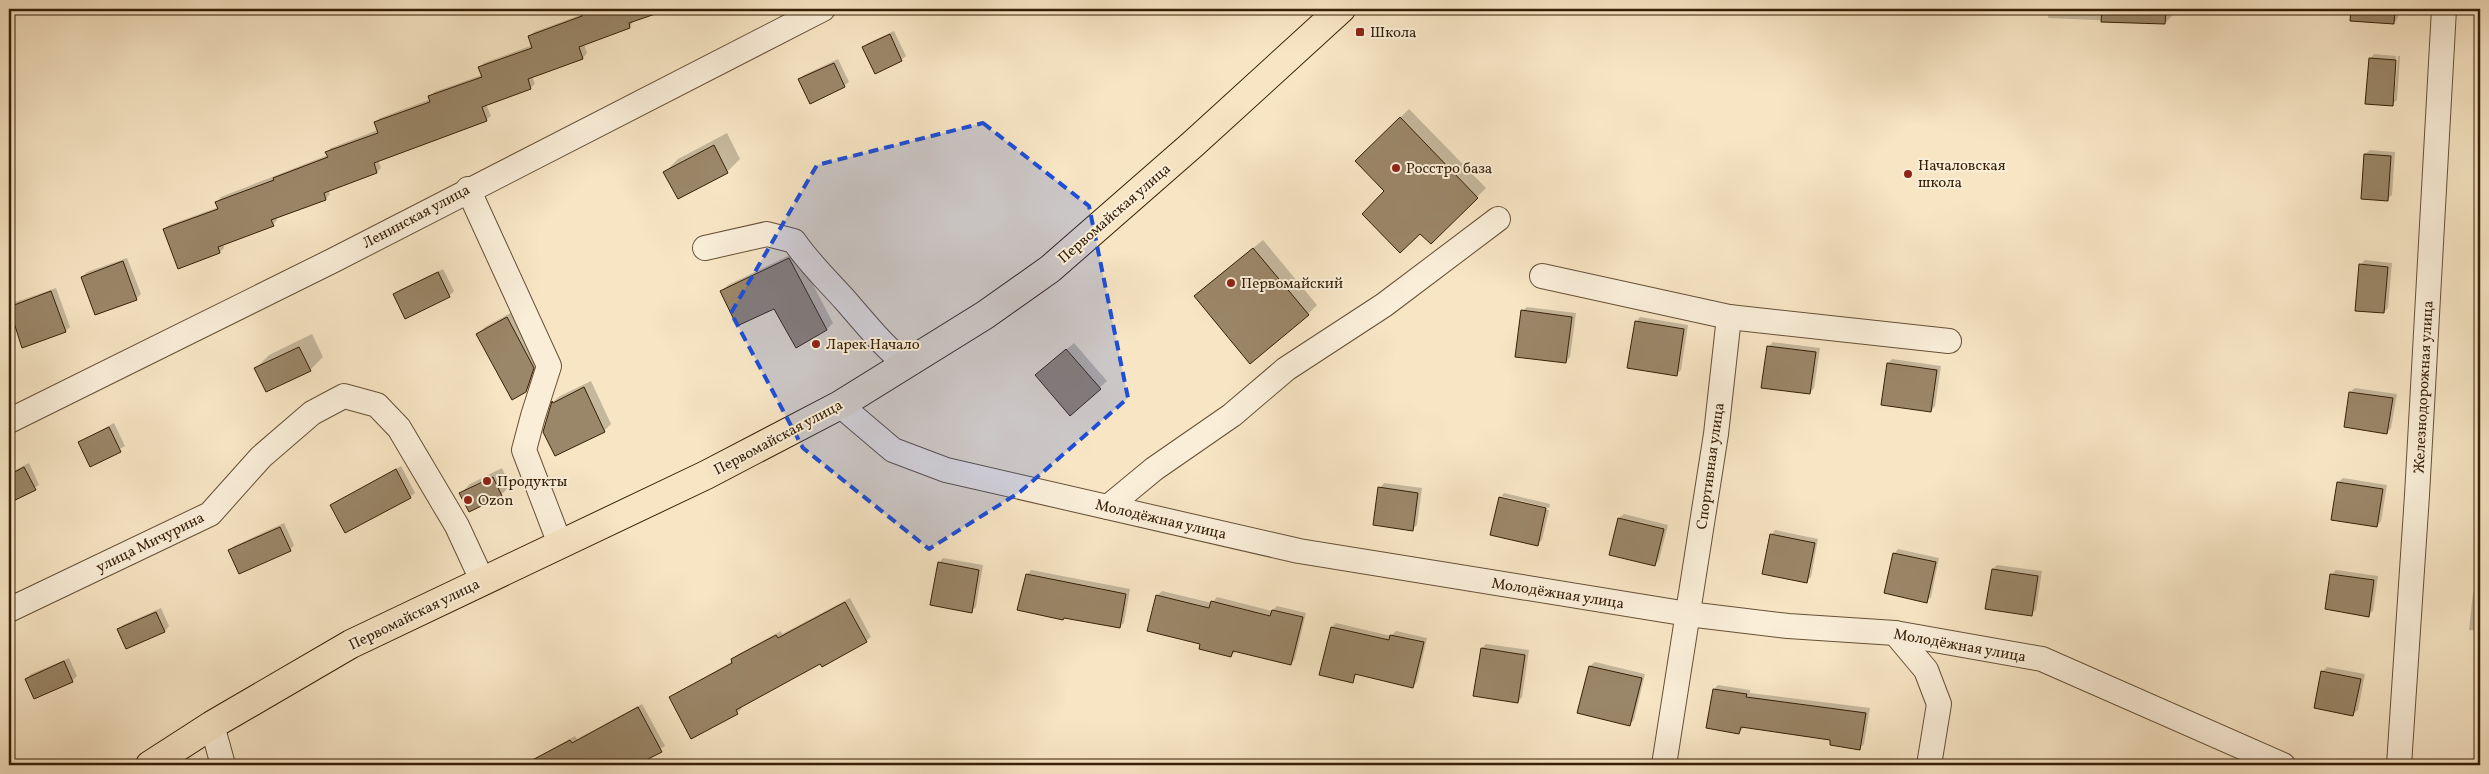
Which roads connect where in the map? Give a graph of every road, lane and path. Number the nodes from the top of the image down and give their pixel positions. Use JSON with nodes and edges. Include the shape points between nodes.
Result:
{"nodes":[{"id":1,"x":823,"y":9,"type":"edge"},
{"id":2,"x":1341,"y":9,"type":"edge"},
{"id":3,"x":2444,"y":9,"type":"edge"},
{"id":4,"x":468,"y":189,"type":"junction"},
{"id":5,"x":1498,"y":219,"type":"dead end"},
{"id":6,"x":705,"y":248,"type":"dead end"},
{"id":7,"x":1542,"y":276,"type":"dead end"},
{"id":8,"x":1729,"y":317,"type":"junction"},
{"id":9,"x":1949,"y":341,"type":"dead end"},
{"id":10,"x":907,"y":365,"type":"junction"},
{"id":11,"x":840,"y":405,"type":"junction"},
{"id":12,"x":9,"y":420,"type":"edge"},
{"id":13,"x":1108,"y":507,"type":"junction"},
{"id":14,"x":560,"y":544,"type":"junction"},
{"id":15,"x":482,"y":580,"type":"junction"},
{"id":16,"x":9,"y":610,"type":"edge"},
{"id":17,"x":1688,"y":614,"type":"junction"},
{"id":18,"x":1895,"y":633,"type":"junction"},
{"id":19,"x":212,"y":725,"type":"junction"},
{"id":20,"x":150,"y":765,"type":"edge"},
{"id":21,"x":223,"y":765,"type":"edge"},
{"id":22,"x":1664,"y":765,"type":"edge"},
{"id":23,"x":1929,"y":765,"type":"edge"},
{"id":24,"x":2283,"y":765,"type":"edge"},
{"id":25,"x":2399,"y":765,"type":"edge"}],
"edges":[{"from":1,"to":4,"type":"street","name":"Ленинская улица"},
{"from":2,"to":10,"type":"main road","name":"Первомайская улица","via":[[1050,269]]},
{"from":3,"to":25,"type":"street","name":"Железнодорожная улица"},
{"from":4,"to":12,"type":"street","name":"Ленинская улица","via":[[334,260]]},
{"from":4,"to":14,"type":"street","via":[[549,366],[524,450]]},
{"from":5,"to":13,"type":"street","via":[[1384,305],[1286,369]]},
{"from":6,"to":10,"type":"street","via":[[767,234],[794,241],[808,262],[887,350]]},
{"from":7,"to":8,"type":"street"},
{"from":8,"to":9,"type":"street"},
{"from":8,"to":17,"type":"street","name":"Спортивная улица","via":[[1716,434]]},
{"from":10,"to":11,"type":"main road","name":"Первомайская улица"},
{"from":11,"to":13,"type":"street","name":"Молодёжная улица","via":[[893,450],[946,470]]},
{"from":11,"to":14,"type":"main road","name":"Первомайская улица","via":[[706,475]]},
{"from":13,"to":17,"type":"street","name":"Молодёжная улица","via":[[1299,552]]},
{"from":14,"to":15,"type":"main road","name":"Первомайская улица"},
{"from":15,"to":16,"type":"street","name":"улица Мичурина","via":[[457,526],[399,428],[377,405],[344,396],[312,413],[261,457],[210,514]]},
{"from":15,"to":19,"type":"main road","name":"Первомайская улица","via":[[351,644]]},
{"from":17,"to":18,"type":"street","name":"Молодёжная улица","via":[[1788,626]]},
{"from":17,"to":22,"type":"street","name":"Спортивная улица"},
{"from":18,"to":23,"type":"street","via":[[1926,670],[1939,704]]},
{"from":18,"to":24,"type":"street","name":"Молодёжная улица","via":[[2042,659]]},
{"from":19,"to":20,"type":"main road","name":"Первомайская улица"},
{"from":19,"to":21,"type":"street"}]}
